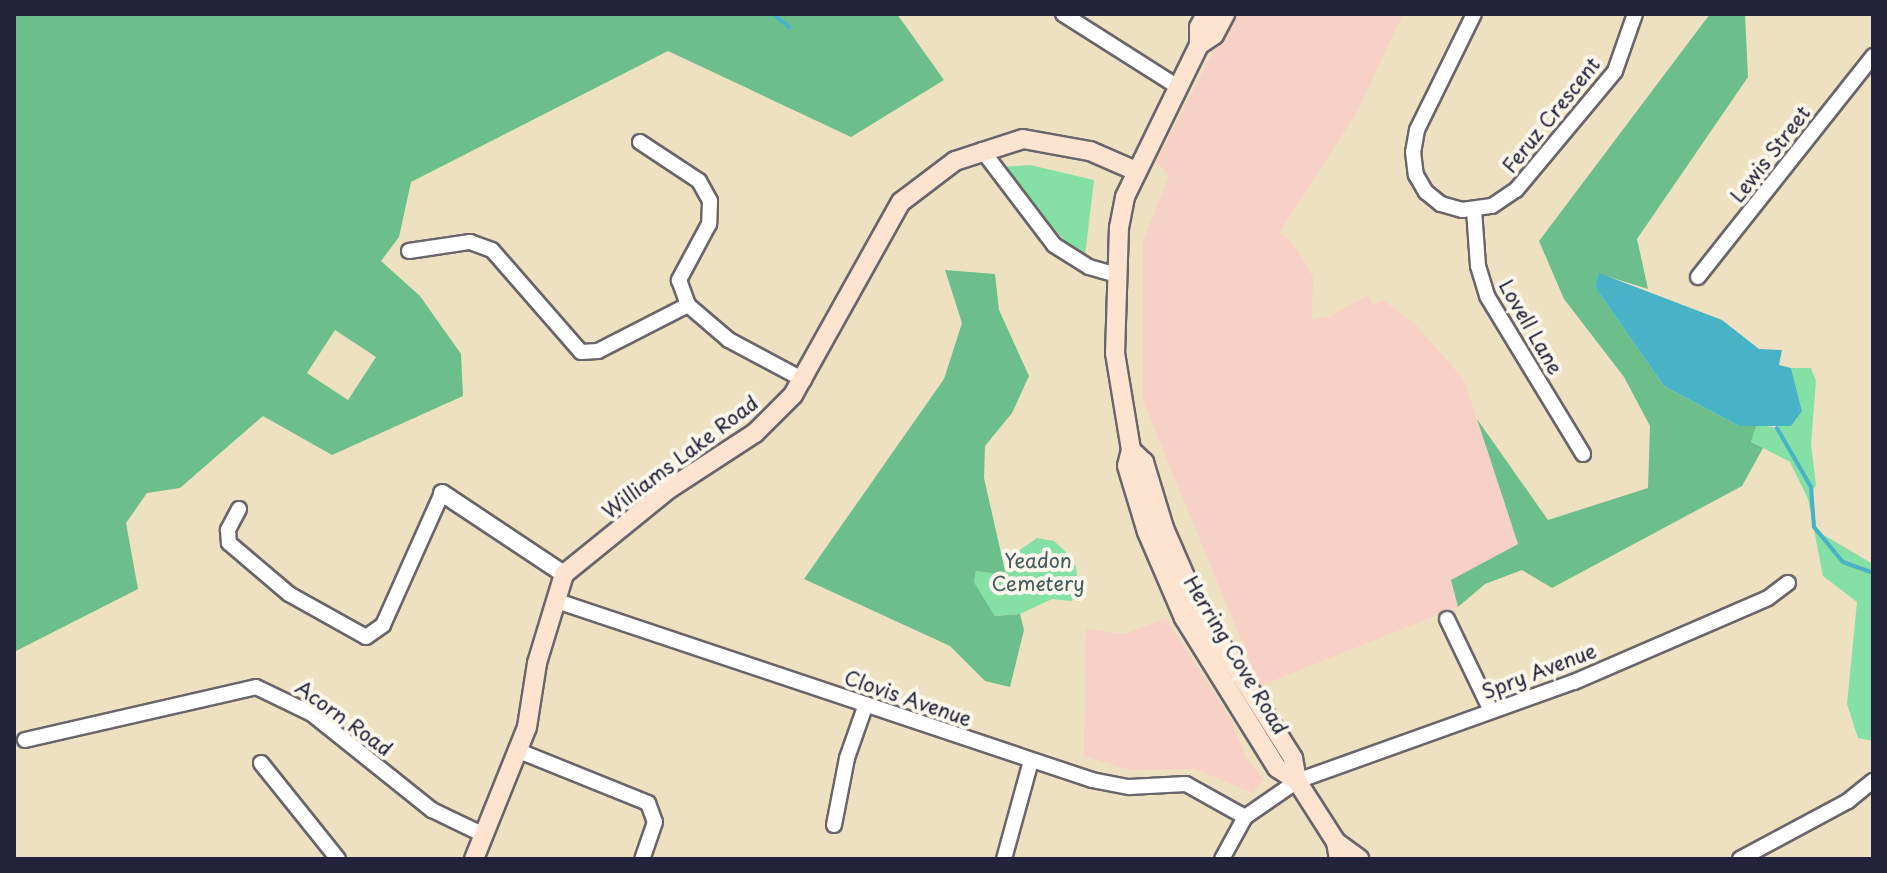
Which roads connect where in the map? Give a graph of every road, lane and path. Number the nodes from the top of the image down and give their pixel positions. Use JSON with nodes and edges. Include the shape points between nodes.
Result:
{"nodes":[{"id":1,"x":1063,"y":14,"type":"edge"},
{"id":2,"x":1206,"y":14,"type":"edge"},
{"id":3,"x":1225,"y":14,"type":"edge"},
{"id":4,"x":1474,"y":14,"type":"edge"},
{"id":5,"x":1635,"y":14,"type":"edge"},
{"id":6,"x":1199,"y":45,"type":"junction"},
{"id":7,"x":1873,"y":56,"type":"edge"},
{"id":8,"x":1178,"y":87,"type":"junction"},
{"id":9,"x":640,"y":142,"type":"dead end"},
{"id":10,"x":982,"y":150,"type":"junction"},
{"id":11,"x":1136,"y":171,"type":"junction"},
{"id":12,"x":1474,"y":210,"type":"junction"},
{"id":13,"x":409,"y":251,"type":"dead end"},
{"id":14,"x":1117,"y":275,"type":"junction"},
{"id":15,"x":1698,"y":277,"type":"dead end"},
{"id":16,"x":688,"y":305,"type":"junction"},
{"id":17,"x":804,"y":380,"type":"junction"},
{"id":18,"x":1583,"y":454,"type":"dead end"},
{"id":19,"x":442,"y":493,"type":"joint"},
{"id":20,"x":239,"y":509,"type":"dead end"},
{"id":21,"x":564,"y":574,"type":"junction"},
{"id":22,"x":1788,"y":583,"type":"dead end"},
{"id":23,"x":557,"y":601,"type":"junction"},
{"id":24,"x":1447,"y":619,"type":"dead end"},
{"id":25,"x":866,"y":704,"type":"junction"},
{"id":26,"x":1491,"y":711,"type":"junction"},
{"id":27,"x":25,"y":740,"type":"dead end"},
{"id":28,"x":519,"y":751,"type":"junction"},
{"id":29,"x":1031,"y":761,"type":"junction"},
{"id":30,"x":261,"y":763,"type":"dead end"},
{"id":31,"x":1297,"y":781,"type":"junction"},
{"id":32,"x":1873,"y":781,"type":"edge"},
{"id":33,"x":1245,"y":817,"type":"junction"},
{"id":34,"x":834,"y":825,"type":"dead end"},
{"id":35,"x":484,"y":835,"type":"junction"},
{"id":36,"x":1338,"y":850,"type":"edge"},
{"id":37,"x":338,"y":859,"type":"edge"},
{"id":38,"x":474,"y":859,"type":"edge"},
{"id":39,"x":642,"y":859,"type":"edge"},
{"id":40,"x":1004,"y":859,"type":"edge"},
{"id":41,"x":1222,"y":859,"type":"edge"},
{"id":42,"x":1359,"y":859,"type":"edge"},
{"id":43,"x":1740,"y":859,"type":"edge"}],
"edges":[{"from":1,"to":8,"type":"street"},
{"from":2,"to":6,"type":"main road","name":"Herring Cove Road"},
{"from":3,"to":6,"type":"main road","name":"Herring Cove Road","via":[[1214,35]]},
{"from":4,"to":12,"type":"street","via":[[1417,130],[1413,159],[1418,181],[1430,196],[1451,208]]},
{"from":5,"to":12,"type":"street","name":"Feruz Crescent","via":[[1622,57],[1603,86],[1513,193]]},
{"from":6,"to":8,"type":"main road","name":"Herring Cove Road"},
{"from":7,"to":15,"type":"street","name":"Lewis Street"},
{"from":8,"to":11,"type":"main road","name":"Herring Cove Road"},
{"from":9,"to":16,"type":"street","via":[[699,181],[709,196],[709,224],[679,280]]},
{"from":10,"to":11,"type":"main road","name":"Williams Lake Road","via":[[1023,139],[1055,142]]},
{"from":10,"to":14,"type":"street","via":[[1054,245],[1089,267]]},
{"from":10,"to":17,"type":"main road","name":"Williams Lake Road","via":[[941,168],[901,202]]},
{"from":11,"to":14,"type":"main road","name":"Herring Cove Road","via":[[1119,227]]},
{"from":12,"to":18,"type":"street","name":"Lovell Lane","via":[[1483,286]]},
{"from":13,"to":16,"type":"street","via":[[470,242],[492,250],[581,352],[598,351]]},
{"from":14,"to":31,"type":"main road","name":"Herring Cove Road","via":[[1118,384],[1131,450],[1144,462],[1164,528],[1201,613],[1293,758]]},
{"from":16,"to":17,"type":"street","via":[[729,340]]},
{"from":17,"to":21,"type":"main road","name":"Williams Lake Road","via":[[755,433],[669,489]]},
{"from":19,"to":20,"type":"street","via":[[380,629],[366,637],[289,594],[229,543],[229,528]]},
{"from":19,"to":21,"type":"street"},
{"from":21,"to":23,"type":"main road"},
{"from":22,"to":26,"type":"street","name":"Spry Avenue","via":[[1768,598],[1574,682]]},
{"from":23,"to":25,"type":"street","name":"Clovis Avenue"},
{"from":23,"to":28,"type":"main road","via":[[537,663]]},
{"from":24,"to":26,"type":"street"},
{"from":25,"to":29,"type":"street","name":"Clovis Avenue"},
{"from":25,"to":34,"type":"street","via":[[847,758]]},
{"from":26,"to":31,"type":"street","name":"Spry Avenue"},
{"from":27,"to":35,"type":"street","name":"Acorn Road","via":[[256,687],[312,714],[432,810]]},
{"from":28,"to":35,"type":"main road"},
{"from":28,"to":39,"type":"street","via":[[648,803],[655,822]]},
{"from":29,"to":33,"type":"street","name":"Clovis Avenue","via":[[1112,786],[1186,784]]},
{"from":29,"to":40,"type":"street"},
{"from":30,"to":37,"type":"street"},
{"from":31,"to":33,"type":"street","name":"Spry Avenue"},
{"from":31,"to":36,"type":"main road","name":"Herring Cove Road"},
{"from":32,"to":43,"type":"street","via":[[1848,801]]},
{"from":33,"to":41,"type":"street"},
{"from":35,"to":38,"type":"main road"},
{"from":36,"to":42,"type":"main road","name":"Herring Cove Road"}]}
